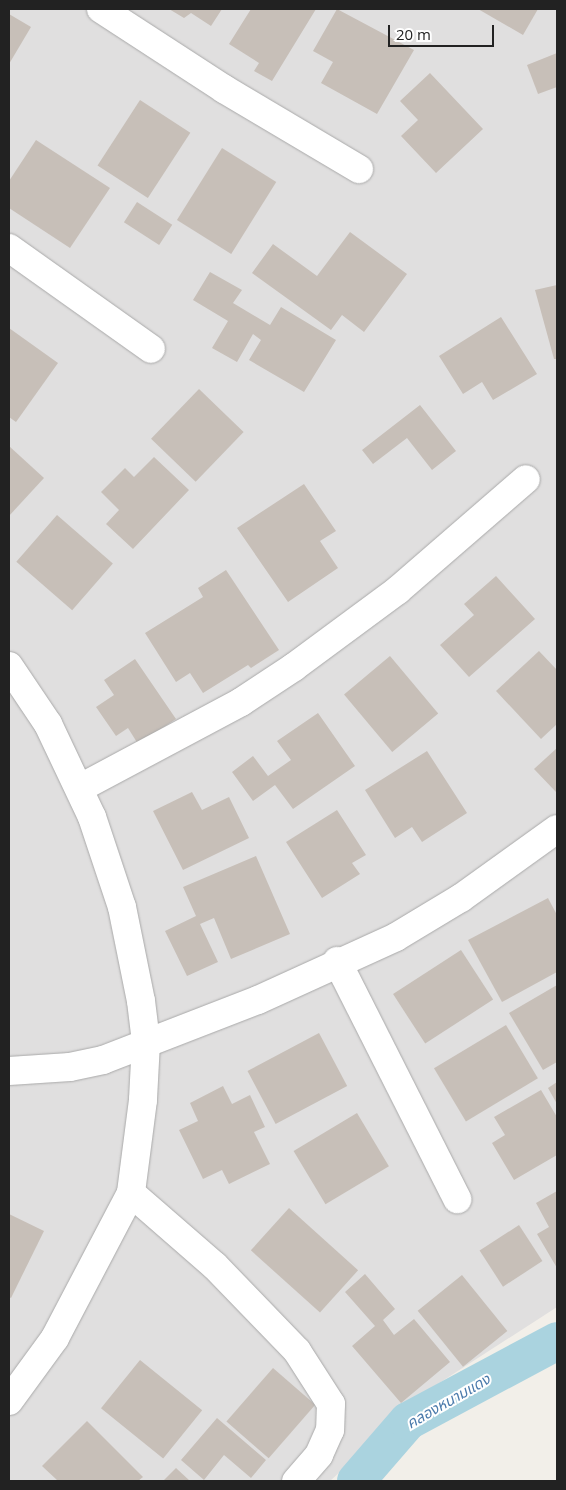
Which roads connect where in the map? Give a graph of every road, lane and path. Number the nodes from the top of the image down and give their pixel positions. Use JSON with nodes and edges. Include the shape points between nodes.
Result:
{"nodes":[{"id":1,"x":101,"y":9,"type":"edge"},
{"id":2,"x":359,"y":169,"type":"dead end"},
{"id":3,"x":9,"y":248,"type":"edge"},
{"id":4,"x":150,"y":350,"type":"dead end"},
{"id":5,"x":526,"y":479,"type":"dead end"},
{"id":6,"x":9,"y":666,"type":"edge"},
{"id":7,"x":80,"y":788,"type":"junction"},
{"id":8,"x":556,"y":834,"type":"edge"},
{"id":9,"x":337,"y":961,"type":"junction"},
{"id":10,"x":146,"y":1042,"type":"junction"},
{"id":11,"x":9,"y":1071,"type":"edge"},
{"id":12,"x":131,"y":1193,"type":"junction"},
{"id":13,"x":457,"y":1199,"type":"dead end"},
{"id":14,"x":9,"y":1401,"type":"edge"},
{"id":15,"x":296,"y":1481,"type":"edge"}],
"edges":[{"from":1,"to":2,"type":"street","via":[[224,89]]},
{"from":3,"to":4,"type":"street"},
{"from":5,"to":7,"type":"street","via":[[398,590],[294,667],[241,702]]},
{"from":6,"to":7,"type":"street","via":[[48,724]]},
{"from":7,"to":10,"type":"street","via":[[122,907]]},
{"from":8,"to":9,"type":"street","via":[[396,936]]},
{"from":9,"to":10,"type":"street","via":[[258,1000]]},
{"from":9,"to":13,"type":"street"},
{"from":10,"to":11,"type":"street","via":[[103,1060]]},
{"from":10,"to":12,"type":"street","via":[[143,1100]]},
{"from":12,"to":14,"type":"street","via":[[55,1338]]},
{"from":12,"to":15,"type":"street","via":[[215,1266],[298,1351],[331,1404],[330,1430],[319,1455]]}]}
